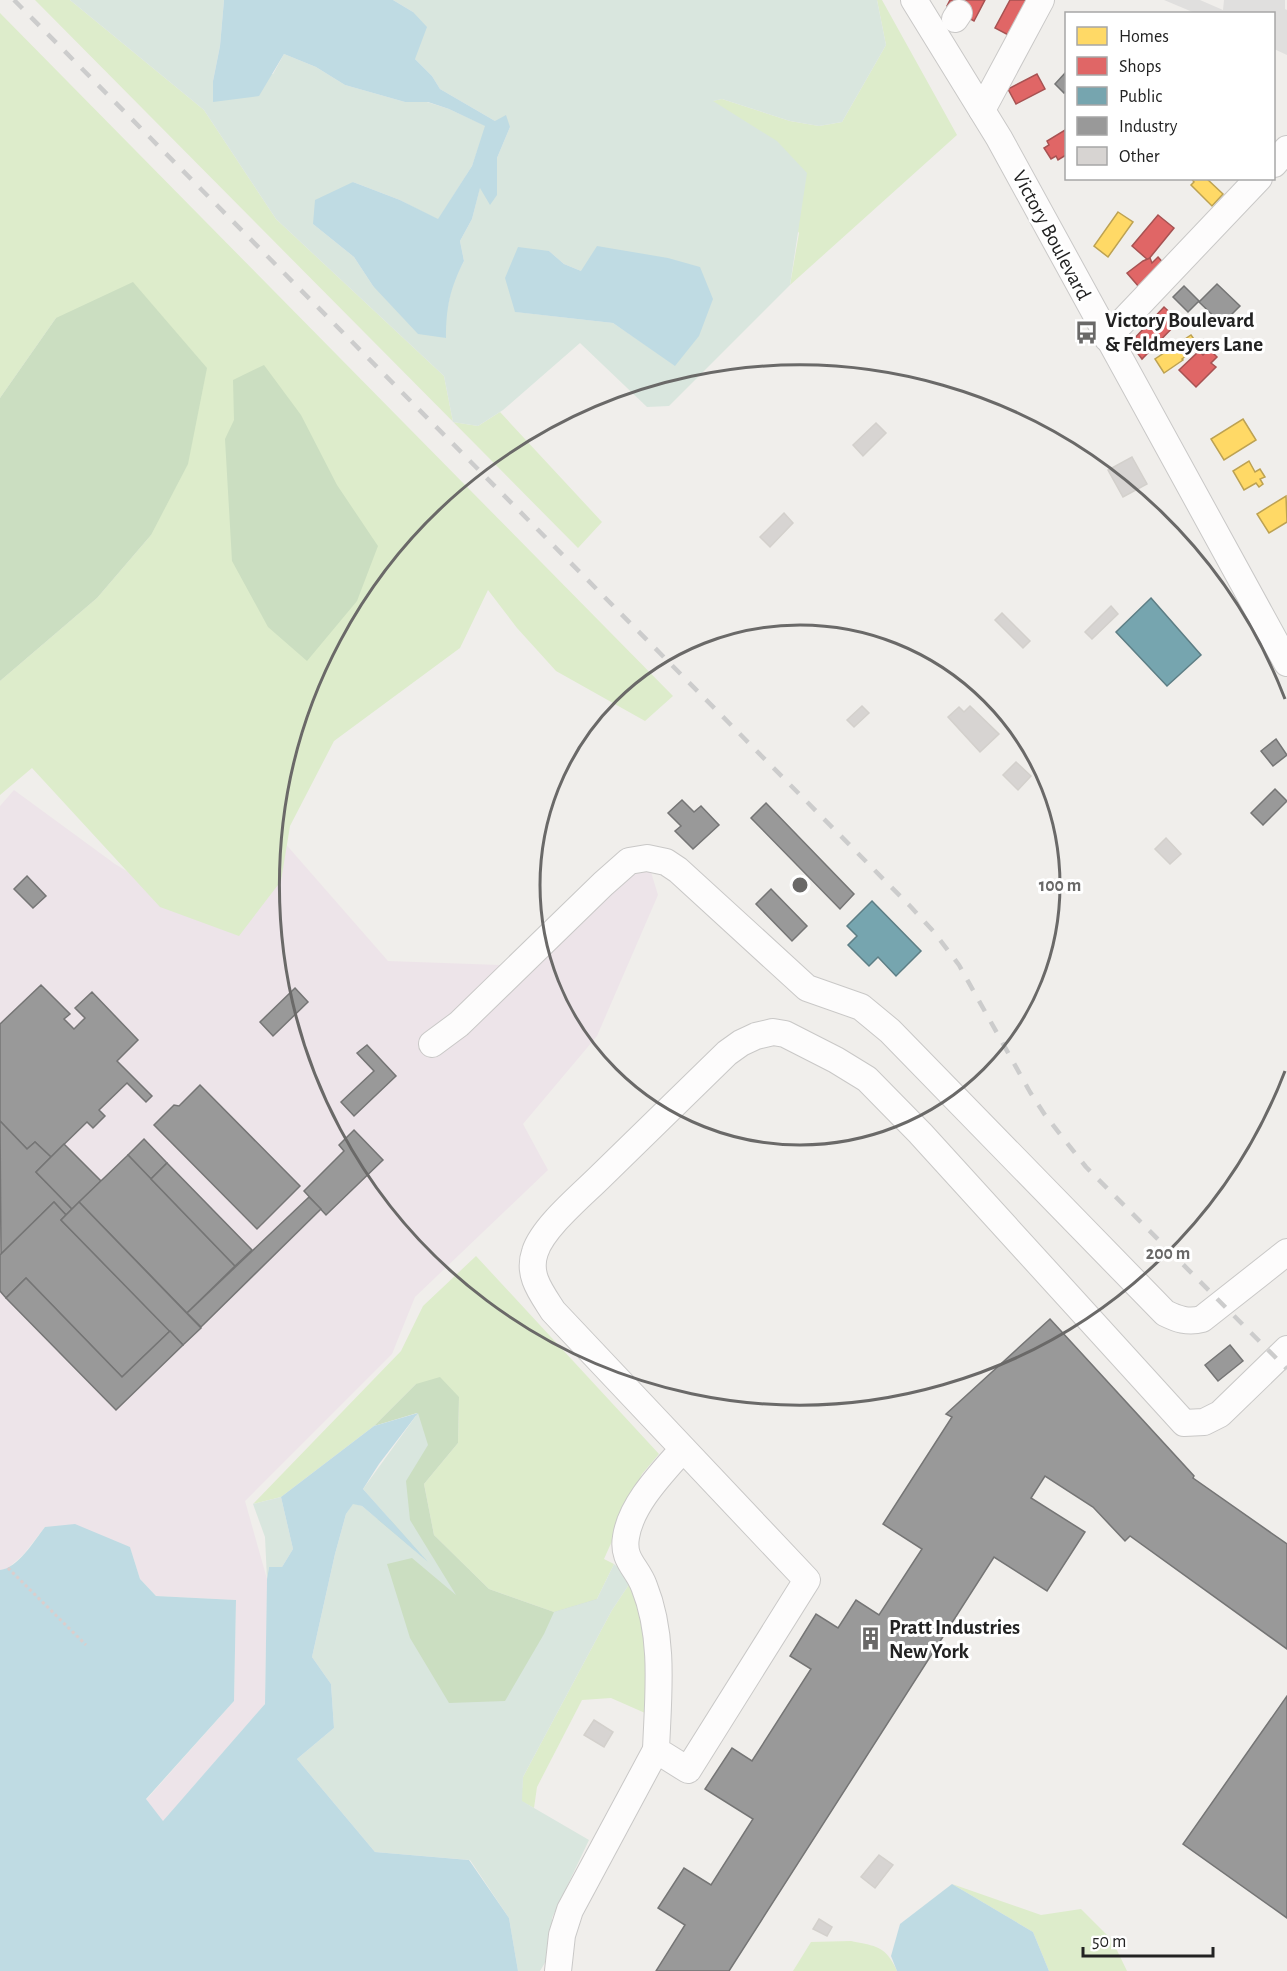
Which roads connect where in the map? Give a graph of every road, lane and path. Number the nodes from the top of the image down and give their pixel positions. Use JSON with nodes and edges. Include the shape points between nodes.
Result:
{"nodes":[{"id":1,"x":914,"y":0,"type":"edge"},
{"id":2,"x":1041,"y":0,"type":"edge"},
{"id":3,"x":982,"y":110,"type":"junction"},
{"id":4,"x":1287,"y":149,"type":"edge"},
{"id":5,"x":1275,"y":163,"type":"edge"},
{"id":6,"x":1257,"y":180,"type":"edge"},
{"id":7,"x":1107,"y":338,"type":"junction"},
{"id":8,"x":1287,"y":662,"type":"edge"},
{"id":9,"x":432,"y":1044,"type":"dead end"},
{"id":10,"x":1287,"y":1252,"type":"edge"},
{"id":11,"x":1287,"y":1349,"type":"edge"},
{"id":12,"x":683,"y":1449,"type":"junction"},
{"id":13,"x":8,"y":1568,"type":"dead end"},
{"id":14,"x":86,"y":1644,"type":"dead end"},
{"id":15,"x":656,"y":1750,"type":"junction"},
{"id":16,"x":558,"y":1971,"type":"edge"}],
"edges":[{"from":1,"to":3,"type":"street","name":"Victory Boulevard"},
{"from":2,"to":3,"type":"street"},
{"from":3,"to":7,"type":"street","name":"Victory Boulevard"},
{"from":4,"to":5,"type":"street"},
{"from":6,"to":7,"type":"street"},
{"from":7,"to":8,"type":"street","name":"Victory Boulevard"},
{"from":9,"to":10,"type":"street","via":[[459,1024],[629,861],[647,858],[666,862],[807,988],[861,1007],[890,1031],[1165,1313],[1186,1321],[1202,1319]]},
{"from":11,"to":12,"type":"street","via":[[1220,1414],[1204,1422],[1184,1423],[867,1079],[796,1039],[773,1032],[741,1042],[727,1053],[565,1211],[534,1253],[533,1275],[553,1311]]},
{"from":12,"to":15,"type":"street","via":[[650,1485],[626,1536],[625,1555],[644,1586],[653,1620],[659,1664]]},
{"from":12,"to":15,"type":"street","via":[[807,1580],[688,1770]]},
{"from":13,"to":14,"type":"path"},
{"from":15,"to":16,"type":"street","via":[[570,1910],[562,1935]]}]}
